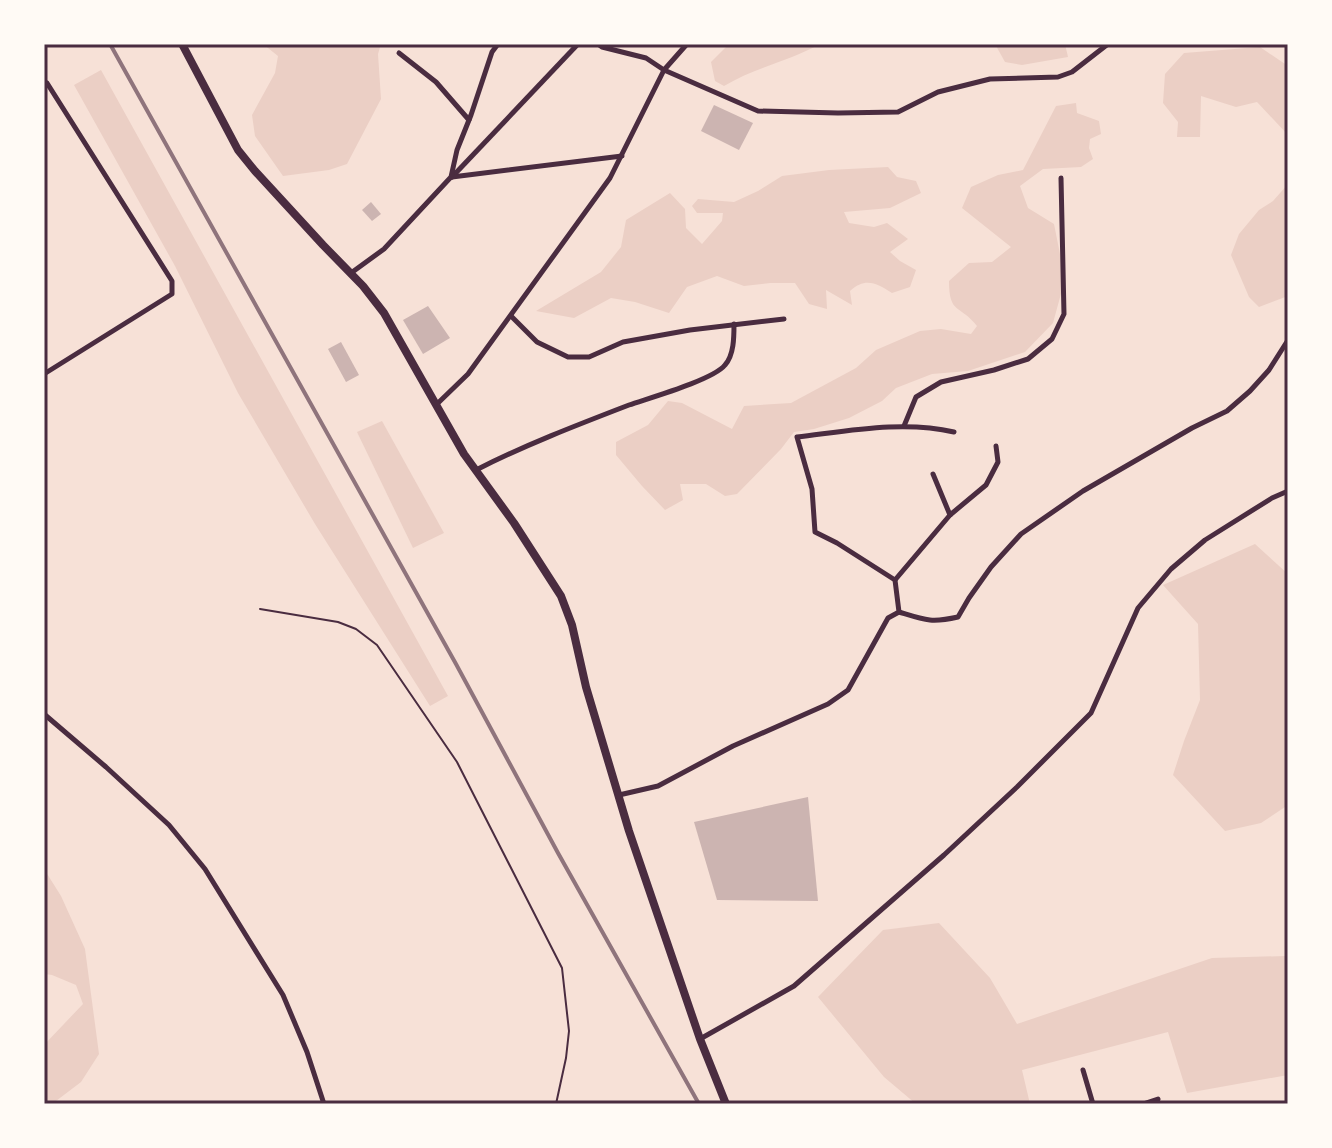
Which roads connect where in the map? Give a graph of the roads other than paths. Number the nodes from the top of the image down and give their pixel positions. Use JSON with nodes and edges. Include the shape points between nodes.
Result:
{"nodes":[{"id":1,"x":182,"y":44,"type":"edge"},
{"id":2,"x":498,"y":44,"type":"edge"},
{"id":3,"x":578,"y":44,"type":"edge"},
{"id":4,"x":598,"y":44,"type":"edge"},
{"id":5,"x":687,"y":44,"type":"edge"},
{"id":6,"x":1108,"y":44,"type":"edge"},
{"id":7,"x":399,"y":53,"type":"dead end"},
{"id":8,"x":664,"y":70,"type":"junction"},
{"id":9,"x":46,"y":85,"type":"edge"},
{"id":10,"x":469,"y":120,"type":"junction"},
{"id":11,"x":622,"y":156,"type":"junction"},
{"id":12,"x":451,"y":177,"type":"junction"},
{"id":13,"x":1061,"y":178,"type":"dead end"},
{"id":14,"x":351,"y":273,"type":"junction"},
{"id":15,"x":511,"y":316,"type":"junction"},
{"id":16,"x":784,"y":319,"type":"dead end"},
{"id":17,"x":734,"y":324,"type":"junction"},
{"id":18,"x":1288,"y":340,"type":"edge"},
{"id":19,"x":44,"y":374,"type":"edge"},
{"id":20,"x":437,"y":404,"type":"junction"},
{"id":21,"x":904,"y":426,"type":"junction"},
{"id":22,"x":954,"y":432,"type":"dead end"},
{"id":23,"x":996,"y":446,"type":"dead end"},
{"id":24,"x":476,"y":470,"type":"junction"},
{"id":25,"x":933,"y":474,"type":"dead end"},
{"id":26,"x":1288,"y":491,"type":"edge"},
{"id":27,"x":950,"y":515,"type":"junction"},
{"id":28,"x":895,"y":580,"type":"junction"},
{"id":29,"x":899,"y":612,"type":"junction"},
{"id":30,"x":44,"y":714,"type":"edge"},
{"id":31,"x":619,"y":795,"type":"junction"},
{"id":32,"x":700,"y":1039,"type":"junction"},
{"id":33,"x":1083,"y":1070,"type":"dead end"},
{"id":34,"x":1158,"y":1099,"type":"dead end"},
{"id":35,"x":324,"y":1104,"type":"edge"},
{"id":36,"x":726,"y":1104,"type":"edge"},
{"id":37,"x":1093,"y":1104,"type":"edge"},
{"id":38,"x":1143,"y":1104,"type":"edge"}],
"edges":[{"from":1,"to":14,"type":"main road","via":[[238,150]]},
{"from":2,"to":10,"type":"street"},
{"from":3,"to":12,"type":"street"},
{"from":4,"to":8,"type":"street","via":[[646,58]]},
{"from":5,"to":8,"type":"street"},
{"from":6,"to":8,"type":"street","via":[[1058,77],[990,79],[938,92],[898,112],[758,111]]},
{"from":7,"to":10,"type":"street","via":[[436,82]]},
{"from":8,"to":11,"type":"street"},
{"from":9,"to":19,"type":"street","via":[[172,281],[172,294]]},
{"from":10,"to":12,"type":"street"},
{"from":11,"to":12,"type":"street"},
{"from":11,"to":15,"type":"street"},
{"from":12,"to":14,"type":"street","via":[[384,249]]},
{"from":13,"to":21,"type":"street","via":[[1064,314],[1052,339],[1028,359],[941,382],[916,397]]},
{"from":14,"to":20,"type":"main road","via":[[384,313]]},
{"from":15,"to":17,"type":"street","via":[[537,342],[568,357],[589,357],[623,342]]},
{"from":15,"to":20,"type":"street","via":[[468,374]]},
{"from":16,"to":17,"type":"street"},
{"from":17,"to":24,"type":"street","via":[[726,365],[706,378]]},
{"from":18,"to":29,"type":"street","via":[[1269,370],[1227,411],[1095,484],[1021,534],[958,617],[937,621]]},
{"from":20,"to":24,"type":"main road"},
{"from":21,"to":22,"type":"street"},
{"from":21,"to":28,"type":"street","via":[[797,437],[812,489],[815,532]]},
{"from":23,"to":27,"type":"street","via":[[998,462],[986,485]]},
{"from":24,"to":31,"type":"main road","via":[[561,596]]},
{"from":25,"to":27,"type":"street"},
{"from":26,"to":32,"type":"street","via":[[1205,540],[1171,569],[1138,608],[1091,713],[975,826],[794,986]]},
{"from":27,"to":28,"type":"street"},
{"from":28,"to":29,"type":"street"},
{"from":29,"to":31,"type":"street","via":[[888,618],[848,690],[828,704],[658,786]]},
{"from":30,"to":35,"type":"street","via":[[169,825],[205,869],[283,995]]},
{"from":31,"to":32,"type":"main road"},
{"from":32,"to":36,"type":"main road"},
{"from":33,"to":37,"type":"street"},
{"from":34,"to":38,"type":"street"}]}
